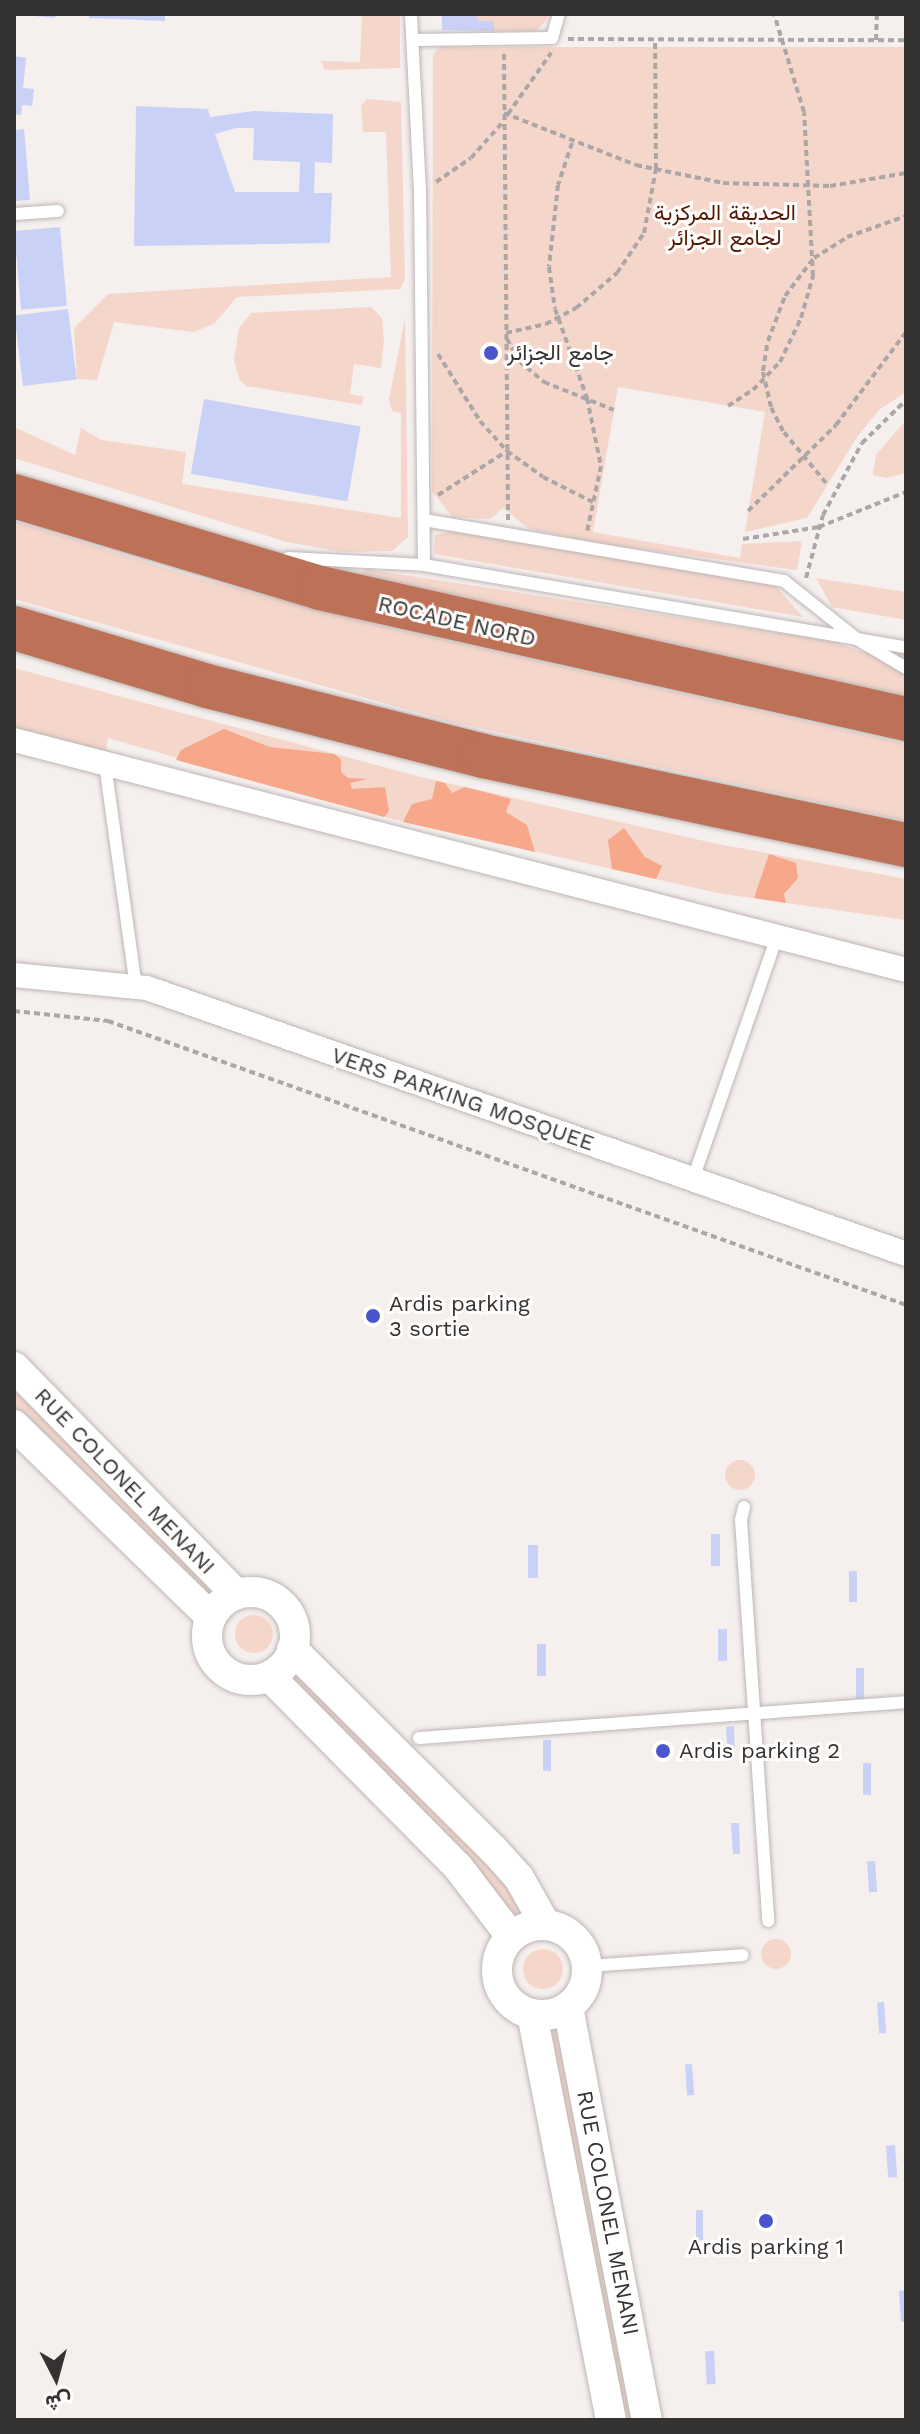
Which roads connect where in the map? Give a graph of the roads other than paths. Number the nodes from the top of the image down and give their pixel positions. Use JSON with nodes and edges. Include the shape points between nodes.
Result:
{"nodes":[{"id":1,"x":411,"y":14,"type":"edge"},
{"id":2,"x":559,"y":14,"type":"edge"},
{"id":3,"x":413,"y":40,"type":"junction"},
{"id":4,"x":58,"y":211,"type":"dead end"},
{"id":5,"x":14,"y":214,"type":"edge"},
{"id":6,"x":14,"y":496,"type":"edge"},
{"id":7,"x":56,"y":509,"type":"junction"},
{"id":8,"x":424,"y":520,"type":"junction"},
{"id":9,"x":424,"y":565,"type":"junction"},
{"id":10,"x":806,"y":584,"type":"road end"},
{"id":11,"x":810,"y":599,"type":"junction"},
{"id":12,"x":14,"y":628,"type":"edge"},
{"id":13,"x":857,"y":639,"type":"junction"},
{"id":14,"x":906,"y":647,"type":"edge"},
{"id":15,"x":14,"y":649,"type":"edge"},
{"id":16,"x":906,"y":668,"type":"edge"},
{"id":17,"x":906,"y":719,"type":"edge"},
{"id":18,"x":14,"y":740,"type":"edge"},
{"id":19,"x":105,"y":764,"type":"junction"},
{"id":20,"x":613,"y":787,"type":"junction"},
{"id":21,"x":906,"y":845,"type":"edge"},
{"id":22,"x":777,"y":937,"type":"junction"},
{"id":23,"x":906,"y":970,"type":"edge"},
{"id":24,"x":14,"y":975,"type":"edge"},
{"id":25,"x":136,"y":987,"type":"junction"},
{"id":26,"x":693,"y":1179,"type":"junction"},
{"id":27,"x":906,"y":1254,"type":"edge"},
{"id":28,"x":14,"y":1367,"type":"edge"},
{"id":29,"x":14,"y":1425,"type":"edge"},
{"id":30,"x":744,"y":1507,"type":"dead end"},
{"id":31,"x":236,"y":1594,"type":"junction"},
{"id":32,"x":211,"y":1617,"type":"junction"},
{"id":33,"x":292,"y":1649,"type":"junction"},
{"id":34,"x":269,"y":1676,"type":"junction"},
{"id":35,"x":906,"y":1702,"type":"edge"},
{"id":36,"x":754,"y":1713,"type":"junction"},
{"id":37,"x":419,"y":1738,"type":"dead end"},
{"id":38,"x":768,"y":1921,"type":"dead end"},
{"id":39,"x":545,"y":1924,"type":"junction"},
{"id":40,"x":511,"y":1936,"type":"junction"},
{"id":41,"x":743,"y":1955,"type":"dead end"},
{"id":42,"x":587,"y":1966,"type":"junction"},
{"id":43,"x":568,"y":2007,"type":"junction"},
{"id":44,"x":532,"y":2014,"type":"junction"},
{"id":45,"x":611,"y":2420,"type":"edge"},
{"id":46,"x":647,"y":2420,"type":"edge"}],
"edges":[{"from":1,"to":3,"type":"lane"},
{"from":2,"to":3,"type":"lane","via":[[558,32],[547,39]]},
{"from":3,"to":8,"type":"lane"},
{"from":4,"to":5,"type":"lane"},
{"from":6,"to":7,"type":"highway","name":"ROCADE NORD"},
{"from":7,"to":9,"type":"lane","via":[[140,519],[267,555]]},
{"from":7,"to":17,"type":"highway","name":"ROCADE NORD","via":[[335,592]]},
{"from":8,"to":9,"type":"lane"},
{"from":8,"to":11,"type":"lane","via":[[784,581]]},
{"from":9,"to":13,"type":"lane"},
{"from":10,"to":11,"type":"lane"},
{"from":11,"to":13,"type":"lane"},
{"from":12,"to":20,"type":"highway","via":[[207,686]]},
{"from":13,"to":14,"type":"lane"},
{"from":13,"to":16,"type":"lane"},
{"from":15,"to":20,"type":"highway","via":[[198,702],[470,767]]},
{"from":18,"to":19,"type":"street"},
{"from":19,"to":22,"type":"street"},
{"from":19,"to":25,"type":"lane"},
{"from":20,"to":21,"type":"highway"},
{"from":22,"to":23,"type":"street"},
{"from":22,"to":26,"type":"lane"},
{"from":24,"to":25,"type":"street","name":"VERS PARKING MOSQUEE"},
{"from":25,"to":26,"type":"street","name":"VERS PARKING MOSQUEE"},
{"from":26,"to":27,"type":"street","name":"VERS PARKING MOSQUEE"},
{"from":28,"to":31,"type":"street","name":"RUE COLONEL MENANI"},
{"from":29,"to":32,"type":"street","name":"RUE COLONEL MENANI"},
{"from":30,"to":36,"type":"lane"},
{"from":31,"to":32,"type":"street"},
{"from":31,"to":33,"type":"street","via":[[253,1592],[283,1606],[293,1622]]},
{"from":32,"to":34,"type":"street","via":[[208,1648],[222,1669],[237,1678]]},
{"from":33,"to":34,"type":"street"},
{"from":33,"to":39,"type":"street","via":[[493,1849],[519,1878]]},
{"from":34,"to":40,"type":"street","via":[[458,1867]]},
{"from":35,"to":36,"type":"lane"},
{"from":36,"to":37,"type":"lane"},
{"from":36,"to":38,"type":"lane"},
{"from":39,"to":40,"type":"street"},
{"from":39,"to":42,"type":"street","via":[[578,1942]]},
{"from":40,"to":44,"type":"street","via":[[497,1960],[500,1988],[508,2000]]},
{"from":41,"to":42,"type":"lane"},
{"from":42,"to":43,"type":"street","via":[[579,1996]]},
{"from":43,"to":44,"type":"street"},
{"from":43,"to":46,"type":"street","name":"RUE COLONEL MENANI"},
{"from":44,"to":45,"type":"street","name":"RUE COLONEL MENANI"}]}
